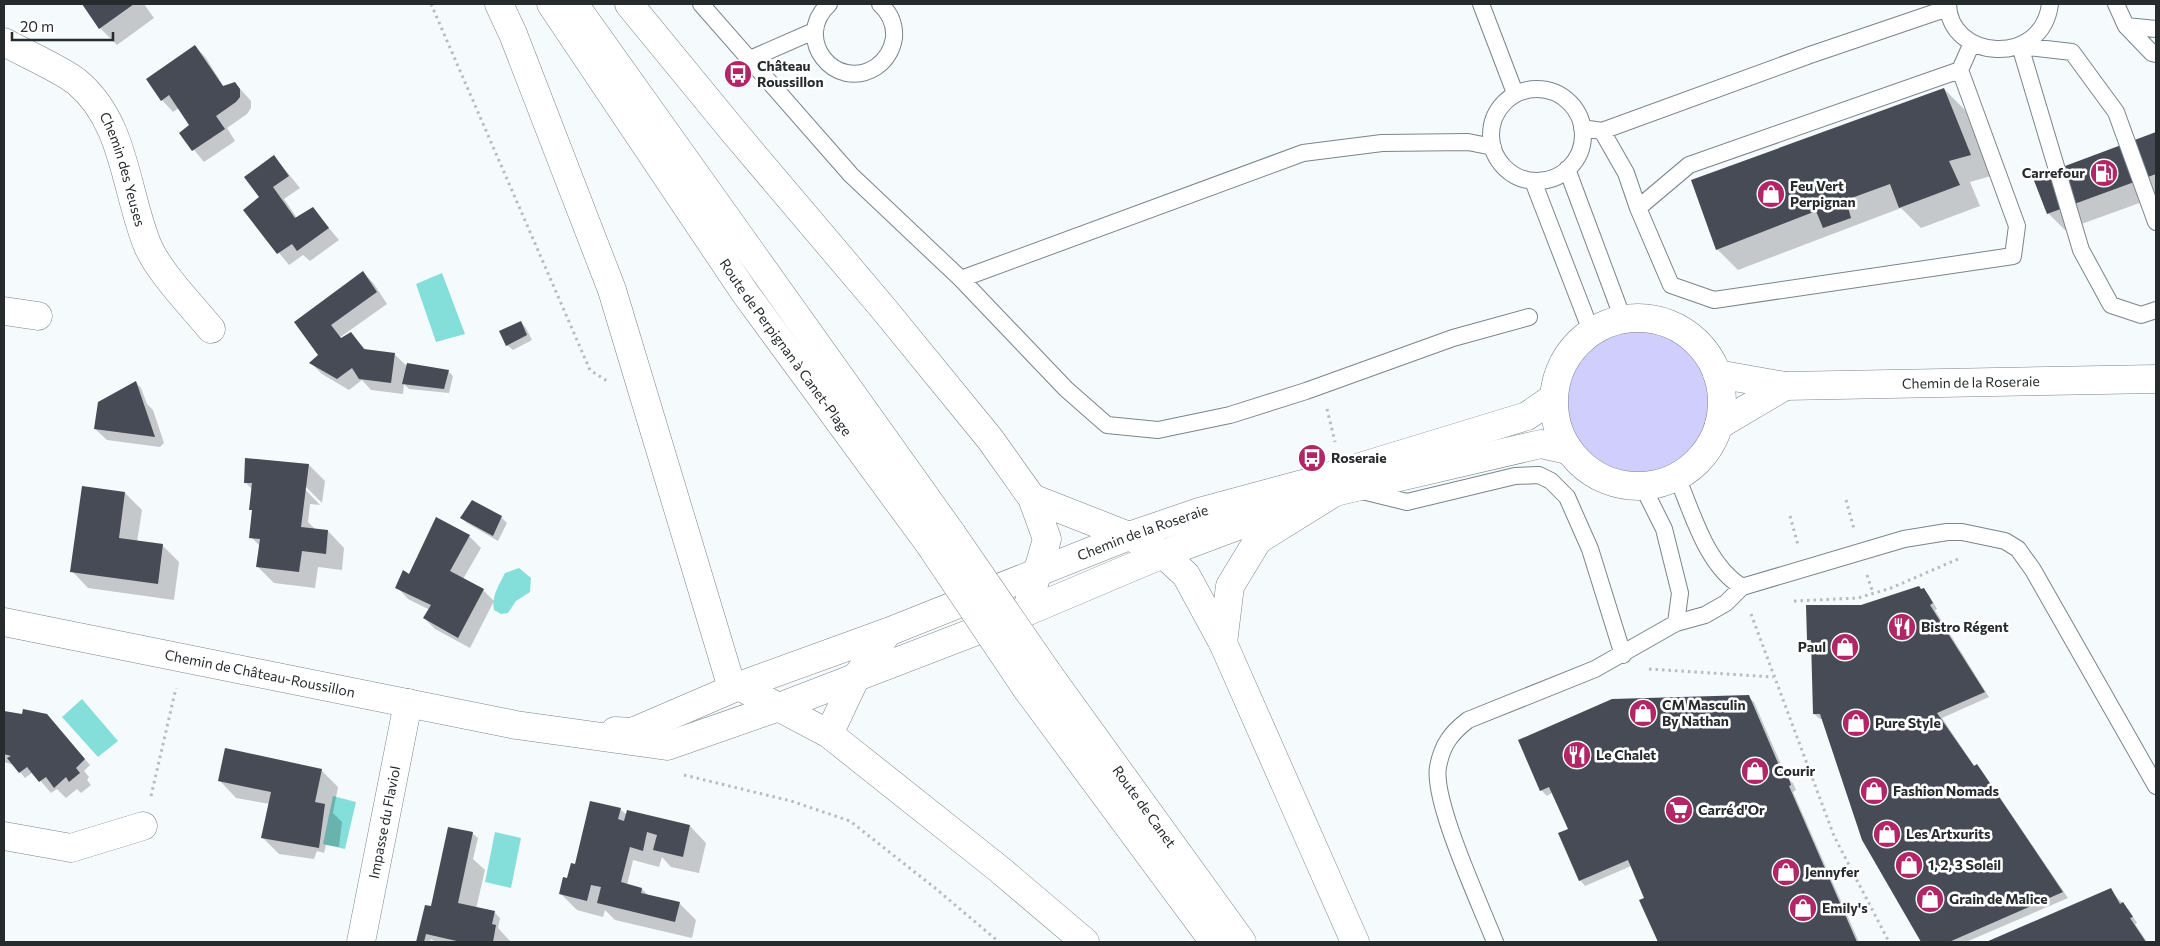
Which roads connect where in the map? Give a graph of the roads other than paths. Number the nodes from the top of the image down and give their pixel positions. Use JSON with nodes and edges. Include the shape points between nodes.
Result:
{"nodes":[{"id":1,"x":499,"y":4,"type":"edge"},
{"id":2,"x":551,"y":4,"type":"edge"},
{"id":3,"x":574,"y":4,"type":"edge"},
{"id":4,"x":629,"y":4,"type":"edge"},
{"id":5,"x":701,"y":4,"type":"edge"},
{"id":6,"x":829,"y":4,"type":"edge"},
{"id":7,"x":880,"y":4,"type":"edge"},
{"id":8,"x":1481,"y":4,"type":"edge"},
{"id":9,"x":2050,"y":4,"type":"edge"},
{"id":10,"x":2116,"y":4,"type":"edge"},
{"id":11,"x":1948,"y":6,"type":"edge"},
{"id":12,"x":2126,"y":26,"type":"junction"},
{"id":13,"x":2156,"y":28,"type":"edge"},
{"id":14,"x":814,"y":31,"type":"junction"},
{"id":15,"x":4,"y":42,"type":"edge"},
{"id":16,"x":1972,"y":43,"type":"junction"},
{"id":17,"x":2020,"y":46,"type":"junction"},
{"id":18,"x":2156,"y":54,"type":"edge"},
{"id":19,"x":750,"y":59,"type":"junction"},
{"id":20,"x":1960,"y":70,"type":"junction"},
{"id":21,"x":1515,"y":93,"type":"junction"},
{"id":22,"x":1582,"y":128,"type":"junction"},
{"id":23,"x":1602,"y":131,"type":"junction"},
{"id":24,"x":1492,"y":147,"type":"junction"},
{"id":25,"x":1567,"y":169,"type":"junction"},
{"id":26,"x":1533,"y":181,"type":"junction"},
{"id":27,"x":1638,"y":208,"type":"junction"},
{"id":28,"x":2156,"y":222,"type":"edge"},
{"id":29,"x":962,"y":279,"type":"junction"},
{"id":30,"x":2156,"y":310,"type":"edge"},
{"id":31,"x":4,"y":311,"type":"edge"},
{"id":32,"x":38,"y":316,"type":"dead end"},
{"id":33,"x":1529,"y":317,"type":"dead end"},
{"id":34,"x":1623,"y":319,"type":"junction"},
{"id":35,"x":211,"y":329,"type":"dead end"},
{"id":36,"x":1591,"y":331,"type":"junction"},
{"id":37,"x":1717,"y":374,"type":"junction"},
{"id":38,"x":2156,"y":379,"type":"edge"},
{"id":39,"x":1785,"y":386,"type":"junction"},
{"id":40,"x":1553,"y":398,"type":"junction"},
{"id":41,"x":1719,"y":425,"type":"junction"},
{"id":42,"x":1568,"y":450,"type":"junction"},
{"id":43,"x":1678,"y":477,"type":"junction"},
{"id":44,"x":1643,"y":486,"type":"junction"},
{"id":45,"x":1343,"y":490,"type":"junction"},
{"id":46,"x":1032,"y":498,"type":"junction"},
{"id":47,"x":1129,"y":536,"type":"junction"},
{"id":48,"x":941,"y":540,"type":"junction"},
{"id":49,"x":1163,"y":554,"type":"junction"},
{"id":50,"x":1039,"y":572,"type":"junction"},
{"id":51,"x":1742,"y":587,"type":"junction"},
{"id":52,"x":1680,"y":593,"type":"junction"},
{"id":53,"x":1026,"y":612,"type":"junction"},
{"id":54,"x":1705,"y":614,"type":"junction"},
{"id":55,"x":4,"y":622,"type":"edge"},
{"id":56,"x":1676,"y":623,"type":"junction"},
{"id":57,"x":888,"y":632,"type":"junction"},
{"id":58,"x":1223,"y":643,"type":"junction"},
{"id":59,"x":1623,"y":655,"type":"junction"},
{"id":60,"x":855,"y":679,"type":"junction"},
{"id":61,"x":1036,"y":680,"type":"junction"},
{"id":62,"x":739,"y":686,"type":"junction"},
{"id":63,"x":408,"y":702,"type":"junction"},
{"id":64,"x":779,"y":707,"type":"junction"},
{"id":65,"x":516,"y":725,"type":"junction"},
{"id":66,"x":829,"y":734,"type":"junction"},
{"id":67,"x":2156,"y":786,"type":"edge"},
{"id":68,"x":144,"y":826,"type":"road end"},
{"id":69,"x":4,"y":836,"type":"edge"},
{"id":70,"x":361,"y":942,"type":"edge"},
{"id":71,"x":1085,"y":942,"type":"edge"},
{"id":72,"x":1214,"y":942,"type":"edge"},
{"id":73,"x":1242,"y":942,"type":"edge"},
{"id":74,"x":1355,"y":942,"type":"edge"},
{"id":75,"x":1495,"y":942,"type":"edge"}],
"edges":[{"from":1,"to":62,"type":"main road","via":[[514,34],[612,290],[729,678]]},
{"from":2,"to":48,"type":"main road","name":"Route de Perpignan à Canet-Plage","via":[[745,292]]},
{"from":3,"to":48,"type":"main road","name":"Route de Perpignan à Canet-Plage"},
{"from":4,"to":46,"type":"main road","via":[[946,385]]},
{"from":5,"to":19,"type":"lane"},
{"from":6,"to":14,"type":"lane","via":[[817,19]]},
{"from":7,"to":14,"type":"lane","via":[[892,19],[893,44],[889,55],[870,71],[857,74],[831,67],[816,45]]},
{"from":8,"to":21,"type":"lane"},
{"from":9,"to":17,"type":"lane","via":[[2043,26]]},
{"from":10,"to":12,"type":"lane"},
{"from":11,"to":16,"type":"lane","via":[[1961,33]]},
{"from":11,"to":23,"type":"lane"},
{"from":12,"to":13,"type":"lane"},
{"from":12,"to":18,"type":"lane"},
{"from":14,"to":19,"type":"lane"},
{"from":15,"to":35,"type":"main road","name":"Chemin des Yeuses","via":[[76,81],[102,107],[114,134],[147,245]]},
{"from":16,"to":17,"type":"lane","via":[[1987,49],[2004,50]]},
{"from":16,"to":20,"type":"lane"},
{"from":17,"to":28,"type":"lane","via":[[2072,52],[2116,112]]},
{"from":17,"to":30,"type":"lane","via":[[2081,250],[2111,305],[2141,315]]},
{"from":19,"to":29,"type":"lane","via":[[851,175]]},
{"from":20,"to":27,"type":"lane","via":[[1690,165]]},
{"from":20,"to":27,"type":"lane","via":[[2017,226],[2013,256],[1714,300],[1671,285]]},
{"from":21,"to":22,"type":"lane","via":[[1544,89],[1558,93],[1578,114]]},
{"from":21,"to":24,"type":"lane","via":[[1494,116]]},
{"from":22,"to":23,"type":"lane"},
{"from":22,"to":25,"type":"lane","via":[[1577,158]]},
{"from":23,"to":27,"type":"lane","via":[[1626,173]]},
{"from":24,"to":26,"type":"lane","via":[[1508,171]]},
{"from":24,"to":29,"type":"lane","via":[[1468,142],[1382,143],[1304,153]]},
{"from":25,"to":26,"type":"lane","via":[[1545,180]]},
{"from":25,"to":34,"type":"lane"},
{"from":26,"to":36,"type":"lane"},
{"from":29,"to":33,"type":"lane","via":[[1066,389],[1107,426],[1158,430],[1230,414],[1321,386],[1453,338]]},
{"from":31,"to":32,"type":"main road"},
{"from":34,"to":36,"type":"main road"},
{"from":34,"to":37,"type":"main road","via":[[1666,322],[1688,334],[1705,351]]},
{"from":36,"to":40,"type":"main road","via":[[1572,349],[1558,372]]},
{"from":37,"to":39,"type":"main road","name":"Chemin de la Roseraie"},
{"from":37,"to":41,"type":"main road","via":[[1722,397]]},
{"from":38,"to":39,"type":"main road","name":"Chemin de la Roseraie"},
{"from":39,"to":41,"type":"main road","name":"Chemin de la Roseraie"},
{"from":40,"to":42,"type":"main road","via":[[1556,424]]},
{"from":40,"to":47,"type":"main road","name":"Chemin de la Roseraie","via":[[1527,416],[1314,481],[1199,512]]},
{"from":41,"to":43,"type":"main road","via":[[1708,450]]},
{"from":42,"to":44,"type":"main road","via":[[1587,470],[1611,482]]},
{"from":42,"to":45,"type":"main road","name":"Chemin de la Roseraie","via":[[1541,444]]},
{"from":43,"to":44,"type":"main road"},
{"from":43,"to":51,"type":"lane","via":[[1709,550],[1730,580]]},
{"from":44,"to":52,"type":"lane","via":[[1664,529]]},
{"from":45,"to":49,"type":"main road","name":"Chemin de la Roseraie"},
{"from":45,"to":58,"type":"main road","via":[[1258,540],[1230,586]]},
{"from":45,"to":59,"type":"lane","via":[[1407,502],[1515,476],[1539,475],[1551,481],[1567,497],[1590,549]]},
{"from":46,"to":47,"type":"main road"},
{"from":46,"to":50,"type":"main road","via":[[1047,539]]},
{"from":47,"to":49,"type":"main road"},
{"from":47,"to":50,"type":"main road","name":"Chemin de la Roseraie"},
{"from":48,"to":61,"type":"main road","name":"Route de Perpignan à Canet-Plage","bridge":true},
{"from":49,"to":53,"type":"main road","name":"Chemin de la Roseraie"},
{"from":49,"to":58,"type":"main road","via":[[1186,575]]},
{"from":50,"to":53,"type":"main road"},
{"from":50,"to":57,"type":"main road","name":"Chemin de la Roseraie"},
{"from":51,"to":54,"type":"lane","via":[[1726,603]]},
{"from":51,"to":67,"type":"lane","via":[[1904,539],[1947,532],[1984,535],[2005,541],[2018,549],[2034,570]]},
{"from":52,"to":54,"type":"lane"},
{"from":52,"to":56,"type":"lane"},
{"from":53,"to":60,"type":"main road","name":"Chemin de la Roseraie"},
{"from":54,"to":56,"type":"lane"},
{"from":55,"to":63,"type":"main road","name":"Chemin de Château-Roussillon"},
{"from":56,"to":59,"type":"lane"},
{"from":57,"to":60,"type":"main road"},
{"from":57,"to":62,"type":"main road","name":"Chemin de la Roseraie"},
{"from":58,"to":74,"type":"main road"},
{"from":59,"to":75,"type":"lane","via":[[1468,720],[1444,743],[1438,769],[1441,802]]},
{"from":60,"to":64,"type":"main road","name":"Chemin de la Roseraie"},
{"from":60,"to":66,"type":"main road"},
{"from":61,"to":72,"type":"main road","name":"Route de Canet"},
{"from":61,"to":73,"type":"main road","name":"Route de Canet"},
{"from":62,"to":64,"type":"main road"},
{"from":62,"to":65,"type":"main road","name":"Chemin de Château-Roussillon","via":[[632,732]]},
{"from":63,"to":65,"type":"main road","name":"Chemin de Château-Roussillon"},
{"from":63,"to":70,"type":"main road","name":"Impasse du Flaviol"},
{"from":64,"to":65,"type":"main road","name":"Chemin de Château-Roussillon","via":[[668,746]]},
{"from":64,"to":66,"type":"main road"},
{"from":66,"to":71,"type":"main road"},
{"from":68,"to":69,"type":"main road","via":[[71,848]]}]}
